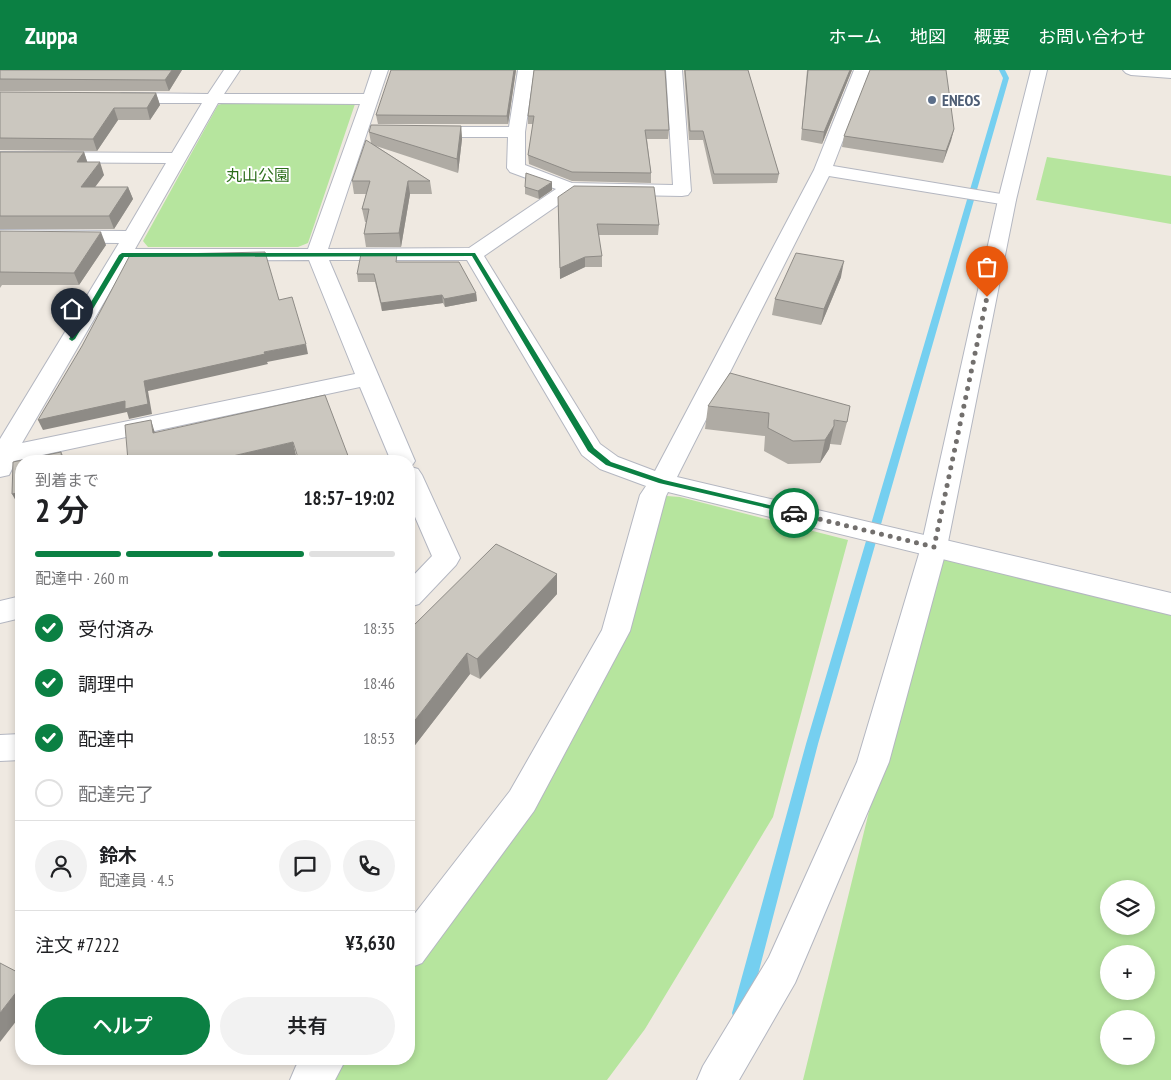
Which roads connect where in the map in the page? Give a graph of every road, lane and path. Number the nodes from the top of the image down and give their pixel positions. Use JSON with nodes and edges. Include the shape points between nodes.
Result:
{"nodes":[{"id":1,"x":232,"y":70,"type":"edge"},
{"id":2,"x":380,"y":70,"type":"edge"},
{"id":3,"x":526,"y":70,"type":"edge"},
{"id":4,"x":674,"y":70,"type":"edge"},
{"id":5,"x":862,"y":70,"type":"edge"},
{"id":6,"x":1039,"y":70,"type":"edge"},
{"id":7,"x":1131,"y":70,"type":"edge"},
{"id":8,"x":1171,"y":73,"type":"edge"},
{"id":9,"x":106,"y":98,"type":"edge"},
{"id":10,"x":212,"y":99,"type":"junction"},
{"id":11,"x":370,"y":99,"type":"junction"},
{"id":12,"x":360,"y":131,"type":"junction"},
{"id":13,"x":379,"y":131,"type":"edge"},
{"id":14,"x":409,"y":131,"type":"edge"},
{"id":15,"x":517,"y":132,"type":"junction"},
{"id":16,"x":0,"y":157,"type":"edge"},
{"id":17,"x":177,"y":158,"type":"junction"},
{"id":18,"x":822,"y":170,"type":"junction"},
{"id":19,"x":570,"y":188,"type":"junction"},
{"id":20,"x":1007,"y":200,"type":"junction"},
{"id":21,"x":0,"y":236,"type":"edge"},
{"id":22,"x":132,"y":237,"type":"junction"},
{"id":23,"x":316,"y":254,"type":"junction"},
{"id":24,"x":473,"y":254,"type":"junction"},
{"id":25,"x":122,"y":255,"type":"junction"},
{"id":26,"x":368,"y":378,"type":"junction"},
{"id":27,"x":27,"y":455,"type":"edge"},
{"id":28,"x":400,"y":455,"type":"edge"},
{"id":29,"x":15,"y":458,"type":"edge"},
{"id":30,"x":0,"y":461,"type":"edge"},
{"id":31,"x":662,"y":482,"type":"junction"},
{"id":32,"x":416,"y":513,"type":"edge"},
{"id":33,"x":934,"y":547,"type":"junction"},
{"id":34,"x":415,"y":591,"type":"edge"},
{"id":35,"x":1171,"y":604,"type":"edge"},
{"id":36,"x":15,"y":608,"type":"edge"},
{"id":37,"x":0,"y":612,"type":"edge"},
{"id":38,"x":15,"y":747,"type":"edge"},
{"id":39,"x":0,"y":748,"type":"edge"},
{"id":40,"x":415,"y":942,"type":"edge"},
{"id":41,"x":321,"y":1065,"type":"edge"},
{"id":42,"x":310,"y":1080,"type":"edge"},
{"id":43,"x":717,"y":1080,"type":"edge"}],
"edges":[{"from":1,"to":10,"type":"street"},
{"from":2,"to":11,"type":"street"},
{"from":3,"to":15,"type":"street"},
{"from":4,"to":19,"type":"street","via":[[682,191]]},
{"from":5,"to":18,"type":"street"},
{"from":6,"to":20,"type":"street"},
{"from":7,"to":8,"type":"street"},
{"from":9,"to":10,"type":"street"},
{"from":10,"to":11,"type":"street"},
{"from":10,"to":17,"type":"street"},
{"from":11,"to":12,"type":"street"},
{"from":12,"to":13,"type":"street"},
{"from":12,"to":23,"type":"street"},
{"from":14,"to":15,"type":"street"},
{"from":15,"to":19,"type":"street","via":[[516,168]]},
{"from":16,"to":17,"type":"street"},
{"from":17,"to":22,"type":"street"},
{"from":18,"to":20,"type":"street"},
{"from":18,"to":31,"type":"street"},
{"from":19,"to":24,"type":"street"},
{"from":20,"to":33,"type":"street"},
{"from":21,"to":22,"type":"street"},
{"from":22,"to":25,"type":"street"},
{"from":23,"to":24,"type":"street"},
{"from":23,"to":25,"type":"street"},
{"from":23,"to":26,"type":"street"},
{"from":24,"to":31,"type":"street","via":[[591,449],[609,463]]},
{"from":25,"to":30,"type":"street"},
{"from":26,"to":27,"type":"street"},
{"from":26,"to":28,"type":"street"},
{"from":29,"to":30,"type":"street"},
{"from":31,"to":33,"type":"street"},
{"from":31,"to":40,"type":"street","via":[[653,495],[616,631],[522,801]]},
{"from":32,"to":34,"type":"street","via":[[446,558]]},
{"from":33,"to":35,"type":"street"},
{"from":33,"to":43,"type":"street","via":[[873,762],[782,970]]},
{"from":36,"to":37,"type":"street"},
{"from":38,"to":39,"type":"street"},
{"from":41,"to":42,"type":"street"}]}
